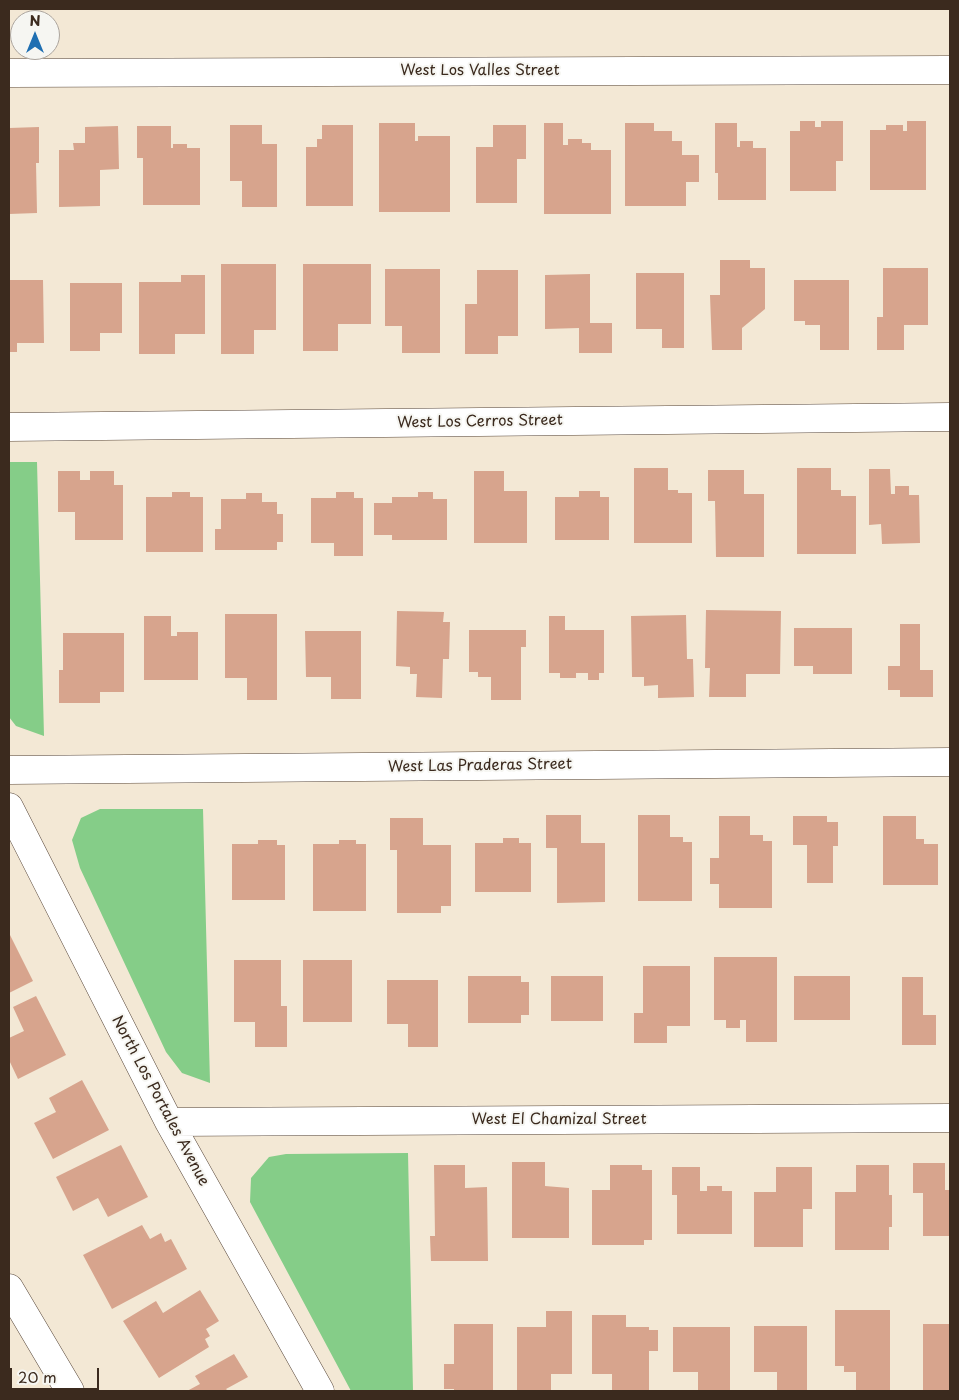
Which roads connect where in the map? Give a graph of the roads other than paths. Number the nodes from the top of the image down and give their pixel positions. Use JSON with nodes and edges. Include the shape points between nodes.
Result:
{"nodes":[{"id":1,"x":950,"y":70,"type":"edge"},
{"id":2,"x":9,"y":73,"type":"edge"},
{"id":3,"x":950,"y":417,"type":"edge"},
{"id":4,"x":9,"y":426,"type":"edge"},
{"id":5,"x":950,"y":762,"type":"edge"},
{"id":6,"x":9,"y":770,"type":"edge"},
{"id":7,"x":9,"y":806,"type":"edge"},
{"id":8,"x":950,"y":1118,"type":"edge"},
{"id":9,"x":169,"y":1122,"type":"junction"},
{"id":10,"x":9,"y":1288,"type":"edge"},
{"id":11,"x":70,"y":1391,"type":"edge"},
{"id":12,"x":320,"y":1391,"type":"edge"}],
"edges":[{"from":1,"to":2,"type":"street","name":"West Los Valles Street"},
{"from":3,"to":4,"type":"street","name":"West Los Cerros Street"},
{"from":5,"to":6,"type":"street","name":"West Las Praderas Street"},
{"from":7,"to":9,"type":"street","name":"North Los Portales Avenue"},
{"from":8,"to":9,"type":"street","name":"West El Chamizal Street"},
{"from":9,"to":12,"type":"street","name":"North Los Portales Avenue"},
{"from":10,"to":11,"type":"street"}]}
